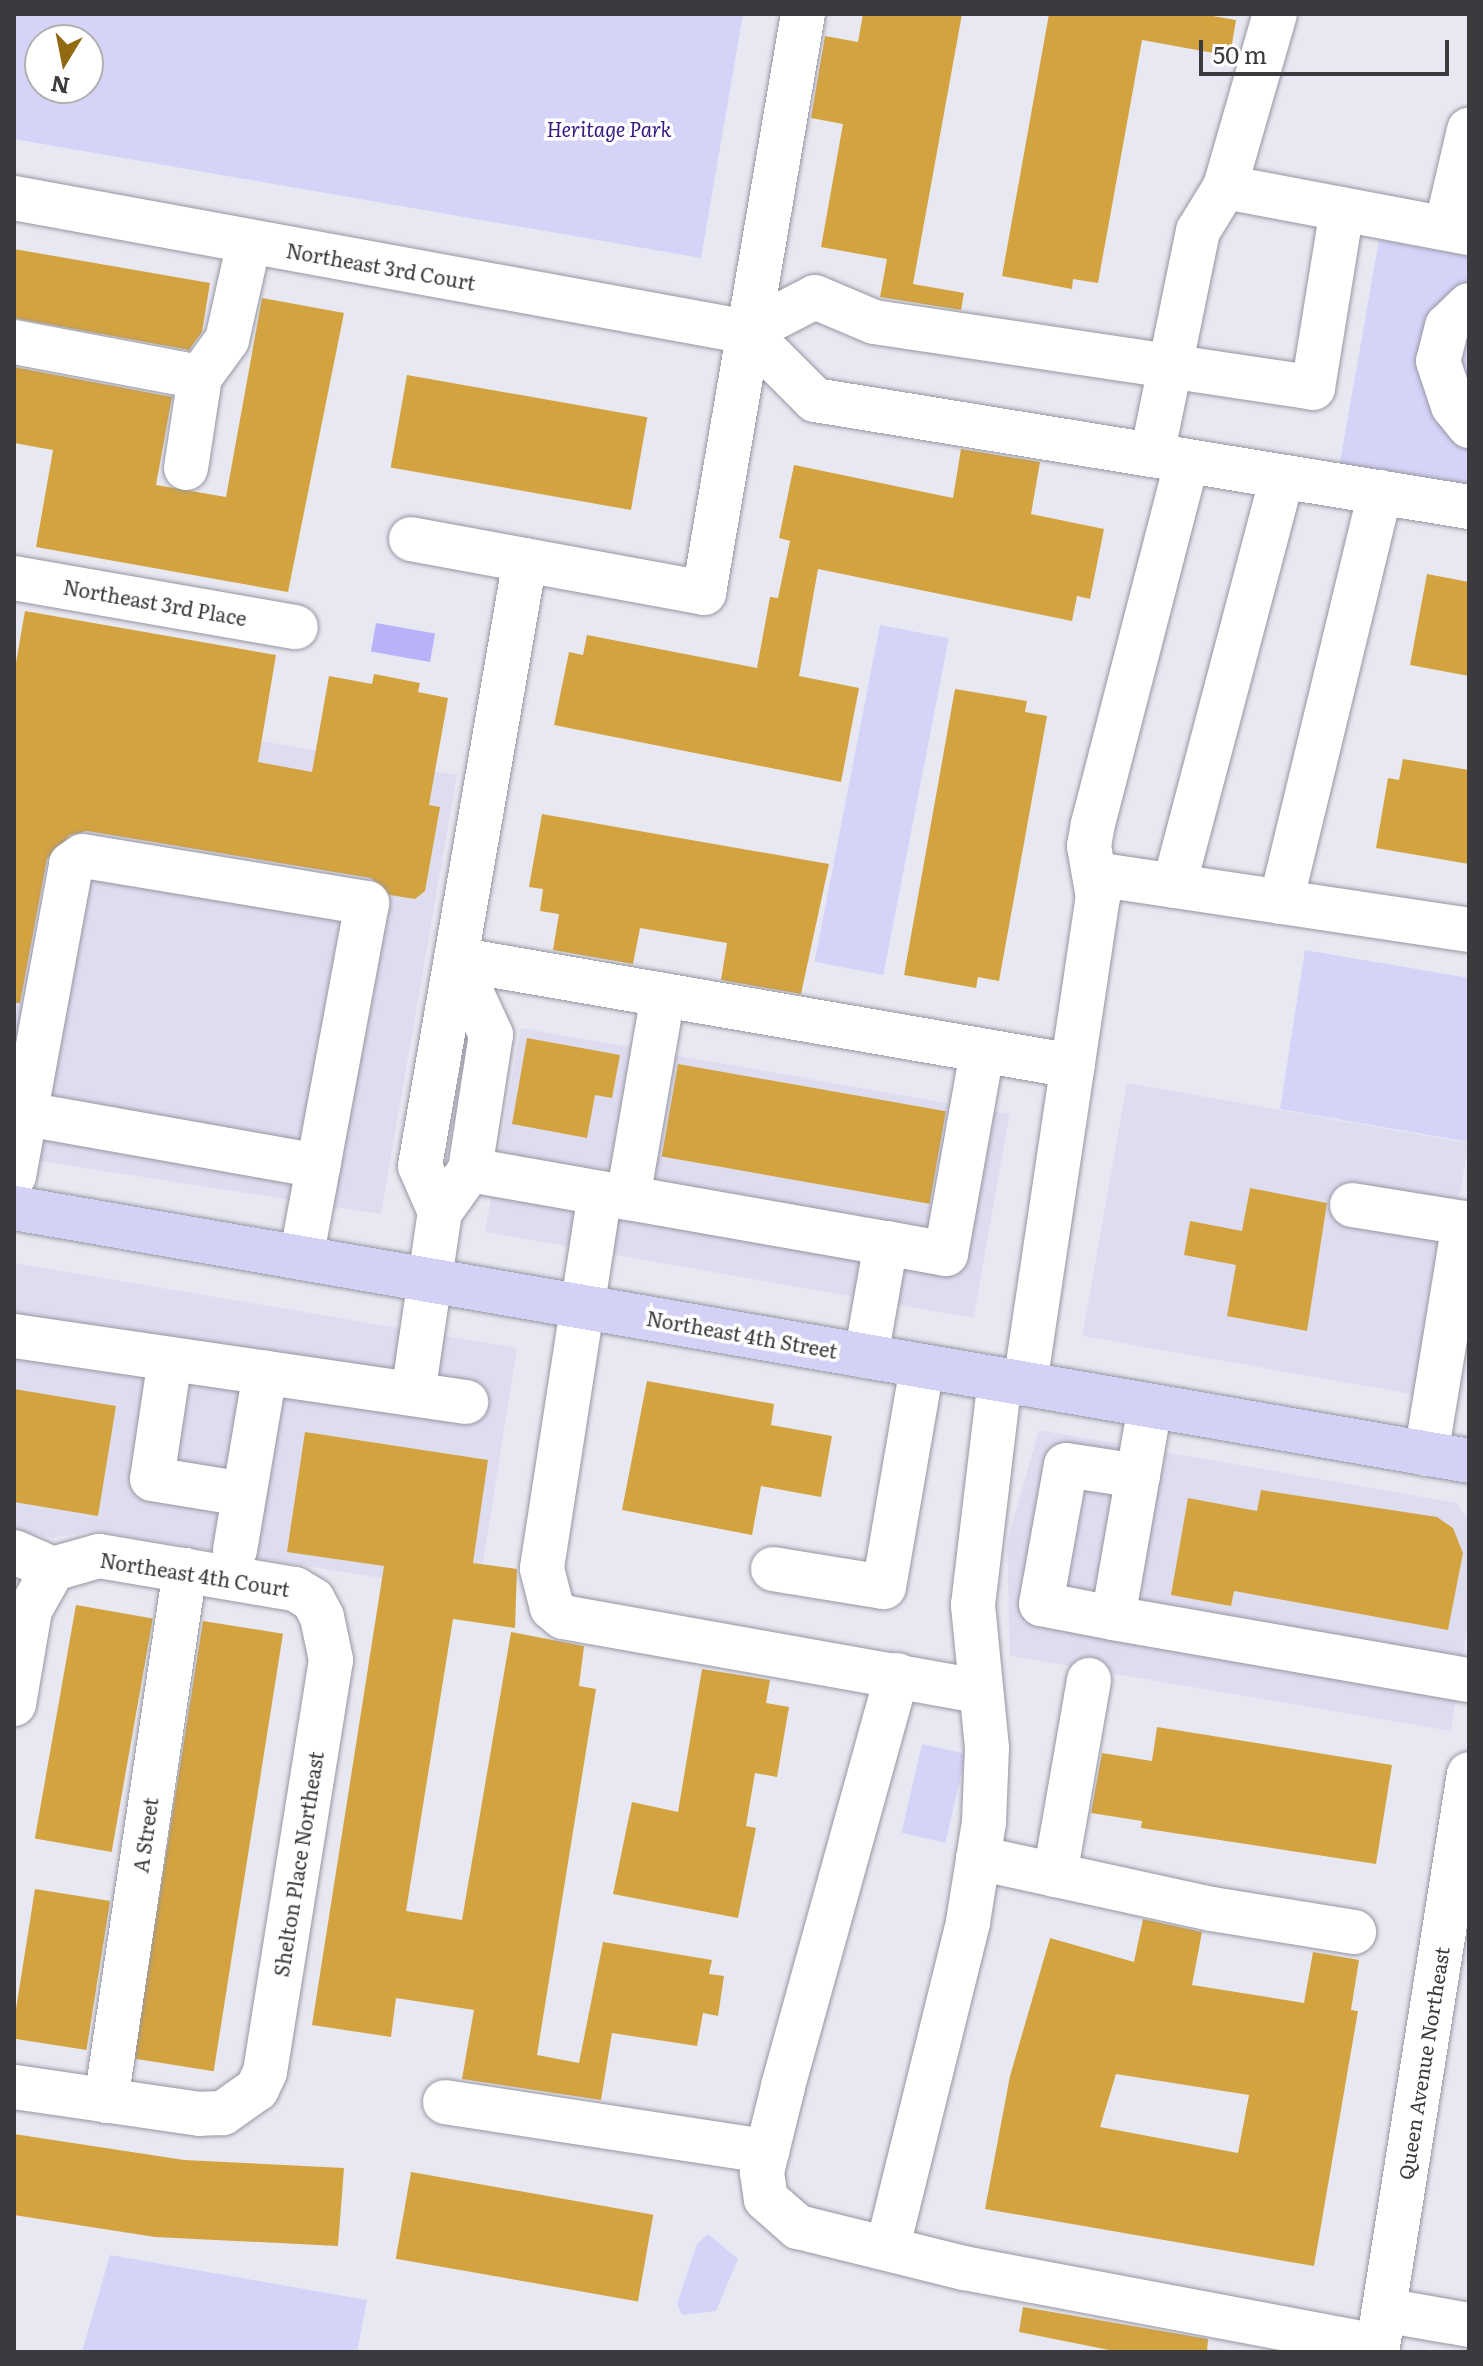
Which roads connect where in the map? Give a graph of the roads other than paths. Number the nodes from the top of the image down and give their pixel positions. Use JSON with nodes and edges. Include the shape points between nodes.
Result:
{"nodes":[{"id":1,"x":803,"y":14,"type":"edge"},
{"id":2,"x":1275,"y":14,"type":"edge"},
{"id":3,"x":1469,"y":130,"type":"edge"},
{"id":4,"x":1225,"y":187,"type":"junction"},
{"id":5,"x":14,"y":198,"type":"edge"},
{"id":6,"x":1342,"y":209,"type":"junction"},
{"id":7,"x":1457,"y":230,"type":"edge"},
{"id":8,"x":249,"y":242,"type":"junction"},
{"id":9,"x":1469,"y":305,"type":"edge"},
{"id":10,"x":747,"y":332,"type":"junction"},
{"id":11,"x":14,"y":342,"type":"edge"},
{"id":12,"x":1171,"y":365,"type":"junction"},
{"id":13,"x":200,"y":377,"type":"junction"},
{"id":14,"x":1469,"y":426,"type":"edge"},
{"id":15,"x":1170,"y":458,"type":"junction"},
{"id":16,"x":186,"y":468,"type":"dead end"},
{"id":17,"x":1282,"y":477,"type":"junction"},
{"id":18,"x":1380,"y":492,"type":"junction"},
{"id":19,"x":1469,"y":507,"type":"edge"},
{"id":20,"x":411,"y":539,"type":"dead end"},
{"id":21,"x":525,"y":560,"type":"junction"},
{"id":22,"x":14,"y":578,"type":"edge"},
{"id":23,"x":296,"y":627,"type":"dead end"},
{"id":24,"x":1095,"y":874,"type":"junction"},
{"id":25,"x":1174,"y":886,"type":"junction"},
{"id":26,"x":1281,"y":902,"type":"junction"},
{"id":27,"x":1469,"y":930,"type":"edge"},
{"id":28,"x":456,"y":959,"type":"junction"},
{"id":29,"x":663,"y":995,"type":"junction"},
{"id":30,"x":982,"y":1051,"type":"junction"},
{"id":31,"x":1073,"y":1066,"type":"junction"},
{"id":32,"x":26,"y":1114,"type":"junction"},
{"id":33,"x":318,"y":1166,"type":"junction"},
{"id":34,"x":470,"y":1170,"type":"junction"},
{"id":35,"x":14,"y":1176,"type":"edge"},
{"id":36,"x":614,"y":1196,"type":"junction"},
{"id":37,"x":1352,"y":1205,"type":"dead end"},
{"id":38,"x":14,"y":1208,"type":"edge"},
{"id":39,"x":440,"y":1212,"type":"junction"},
{"id":40,"x":886,"y":1243,"type":"junction"},
{"id":41,"x":301,"y":1258,"type":"junction"},
{"id":42,"x":429,"y":1280,"type":"junction"},
{"id":43,"x":578,"y":1306,"type":"junction"},
{"id":44,"x":14,"y":1336,"type":"edge"},
{"id":45,"x":866,"y":1356,"type":"junction"},
{"id":46,"x":170,"y":1359,"type":"junction"},
{"id":47,"x":922,"y":1366,"type":"junction"},
{"id":48,"x":265,"y":1373,"type":"junction"},
{"id":49,"x":1012,"y":1382,"type":"junction"},
{"id":50,"x":413,"y":1394,"type":"junction"},
{"id":51,"x":466,"y":1402,"type":"dead end"},
{"id":52,"x":1150,"y":1406,"type":"junction"},
{"id":53,"x":1426,"y":1454,"type":"junction"},
{"id":54,"x":1469,"y":1461,"type":"edge"},
{"id":55,"x":1138,"y":1476,"type":"junction"},
{"id":56,"x":244,"y":1494,"type":"junction"},
{"id":57,"x":235,"y":1550,"type":"dead end"},
{"id":58,"x":14,"y":1552,"type":"edge"},
{"id":59,"x":53,"y":1569,"type":"junction"},
{"id":60,"x":773,"y":1569,"type":"dead end"},
{"id":61,"x":185,"y":1570,"type":"junction"},
{"id":62,"x":322,"y":1617,"type":"joint"},
{"id":63,"x":1113,"y":1618,"type":"junction"},
{"id":64,"x":897,"y":1675,"type":"junction"},
{"id":65,"x":1089,"y":1680,"type":"dead end"},
{"id":66,"x":1469,"y":1680,"type":"edge"},
{"id":67,"x":979,"y":1691,"type":"junction"},
{"id":68,"x":14,"y":1704,"type":"edge"},
{"id":69,"x":1469,"y":1774,"type":"edge"},
{"id":70,"x":978,"y":1858,"type":"junction"},
{"id":71,"x":1055,"y":1875,"type":"junction"},
{"id":72,"x":1354,"y":1932,"type":"dead end"},
{"id":73,"x":14,"y":2087,"type":"edge"},
{"id":74,"x":106,"y":2101,"type":"junction"},
{"id":75,"x":445,"y":2102,"type":"dead end"},
{"id":76,"x":767,"y":2151,"type":"junction"},
{"id":77,"x":888,"y":2246,"type":"junction"},
{"id":78,"x":1469,"y":2325,"type":"edge"},
{"id":79,"x":1380,"y":2336,"type":"edge"}],
"edges":[{"from":1,"to":10,"type":"street"},
{"from":2,"to":4,"type":"street"},
{"from":3,"to":7,"type":"street"},
{"from":4,"to":6,"type":"street"},
{"from":4,"to":12,"type":"street","via":[[1198,231]]},
{"from":5,"to":8,"type":"street","name":"Northeast 3rd Court"},
{"from":6,"to":7,"type":"street"},
{"from":6,"to":12,"type":"street","via":[[1313,388]]},
{"from":8,"to":10,"type":"street","name":"Northeast 3rd Court"},
{"from":8,"to":13,"type":"street","via":[[227,340]]},
{"from":9,"to":14,"type":"street","via":[[1447,326],[1438,361],[1453,406]]},
{"from":10,"to":12,"type":"street","via":[[815,297],[874,322]]},
{"from":10,"to":15,"type":"street","via":[[815,400]]},
{"from":10,"to":21,"type":"street","via":[[704,593]]},
{"from":11,"to":13,"type":"street"},
{"from":12,"to":15,"type":"street"},
{"from":13,"to":16,"type":"street"},
{"from":15,"to":17,"type":"street"},
{"from":15,"to":24,"type":"street","via":[[1093,824]]},
{"from":17,"to":18,"type":"street"},
{"from":17,"to":25,"type":"street"},
{"from":18,"to":19,"type":"street"},
{"from":18,"to":26,"type":"street"},
{"from":20,"to":21,"type":"street"},
{"from":21,"to":28,"type":"street"},
{"from":22,"to":23,"type":"street","name":"Northeast 3rd Place"},
{"from":24,"to":25,"type":"street"},
{"from":24,"to":31,"type":"street","via":[[1098,898]]},
{"from":25,"to":26,"type":"street"},
{"from":26,"to":27,"type":"street"},
{"from":28,"to":29,"type":"street"},
{"from":28,"to":34,"type":"street","via":[[491,1035]]},
{"from":28,"to":39,"type":"street","via":[[420,1166]]},
{"from":29,"to":30,"type":"street"},
{"from":29,"to":36,"type":"street"},
{"from":30,"to":31,"type":"street"},
{"from":30,"to":40,"type":"street","via":[[946,1254]]},
{"from":31,"to":49,"type":"street"},
{"from":32,"to":33,"type":"street"},
{"from":32,"to":33,"type":"street","via":[[71,864],[83,856],[367,903]]},
{"from":32,"to":35,"type":"street"},
{"from":33,"to":41,"type":"street"},
{"from":34,"to":36,"type":"street"},
{"from":34,"to":39,"type":"street"},
{"from":36,"to":40,"type":"street"},
{"from":36,"to":43,"type":"street"},
{"from":37,"to":53,"type":"street","via":[[1464,1223]]},
{"from":38,"to":41,"type":"main road","name":"Northeast 4th Street"},
{"from":39,"to":42,"type":"street"},
{"from":40,"to":45,"type":"street"},
{"from":41,"to":42,"type":"main road","name":"Northeast 4th Street"},
{"from":42,"to":43,"type":"main road","name":"Northeast 4th Street"},
{"from":42,"to":50,"type":"street"},
{"from":43,"to":45,"type":"main road","name":"Northeast 4th Street"},
{"from":43,"to":64,"type":"street","via":[[542,1569],[552,1608],[563,1617]]},
{"from":44,"to":46,"type":"street"},
{"from":45,"to":47,"type":"main road","name":"Northeast 4th Street"},
{"from":46,"to":48,"type":"street"},
{"from":46,"to":56,"type":"street","via":[[152,1479]]},
{"from":47,"to":49,"type":"main road","name":"Northeast 4th Street"},
{"from":47,"to":60,"type":"street","via":[[884,1587]]},
{"from":48,"to":50,"type":"street"},
{"from":48,"to":56,"type":"street"},
{"from":49,"to":52,"type":"main road","name":"Northeast 4th Street"},
{"from":49,"to":67,"type":"street","via":[[973,1605]]},
{"from":50,"to":51,"type":"street"},
{"from":52,"to":53,"type":"main road","name":"Northeast 4th Street"},
{"from":52,"to":55,"type":"street"},
{"from":53,"to":54,"type":"main road","name":"Northeast 4th Street"},
{"from":55,"to":63,"type":"street"},
{"from":55,"to":63,"type":"street","via":[[1066,1465],[1049,1557],[1041,1604]]},
{"from":56,"to":57,"type":"street"},
{"from":58,"to":59,"type":"street"},
{"from":59,"to":61,"type":"street","name":"Northeast 4th Court","via":[[99,1556]]},
{"from":59,"to":68,"type":"street","via":[[30,1610]]},
{"from":61,"to":62,"type":"street","name":"Northeast 4th Court","via":[[295,1589],[313,1600]]},
{"from":61,"to":74,"type":"street","name":"A Street"},
{"from":62,"to":74,"type":"street","name":"Shelton Place Northeast","via":[[331,1660],[265,2072],[241,2103],[200,2114]]},
{"from":63,"to":66,"type":"street"},
{"from":64,"to":67,"type":"street"},
{"from":64,"to":76,"type":"street"},
{"from":65,"to":71,"type":"street"},
{"from":67,"to":70,"type":"street","via":[[987,1748]]},
{"from":69,"to":79,"type":"street","name":"Queen Avenue Northeast"},
{"from":70,"to":71,"type":"street"},
{"from":70,"to":77,"type":"street"},
{"from":71,"to":72,"type":"street"},
{"from":73,"to":74,"type":"street"},
{"from":75,"to":76,"type":"street"},
{"from":76,"to":77,"type":"street","via":[[766,2199],[798,2227]]},
{"from":77,"to":79,"type":"street","via":[[964,2268]]},
{"from":78,"to":79,"type":"street"}]}
